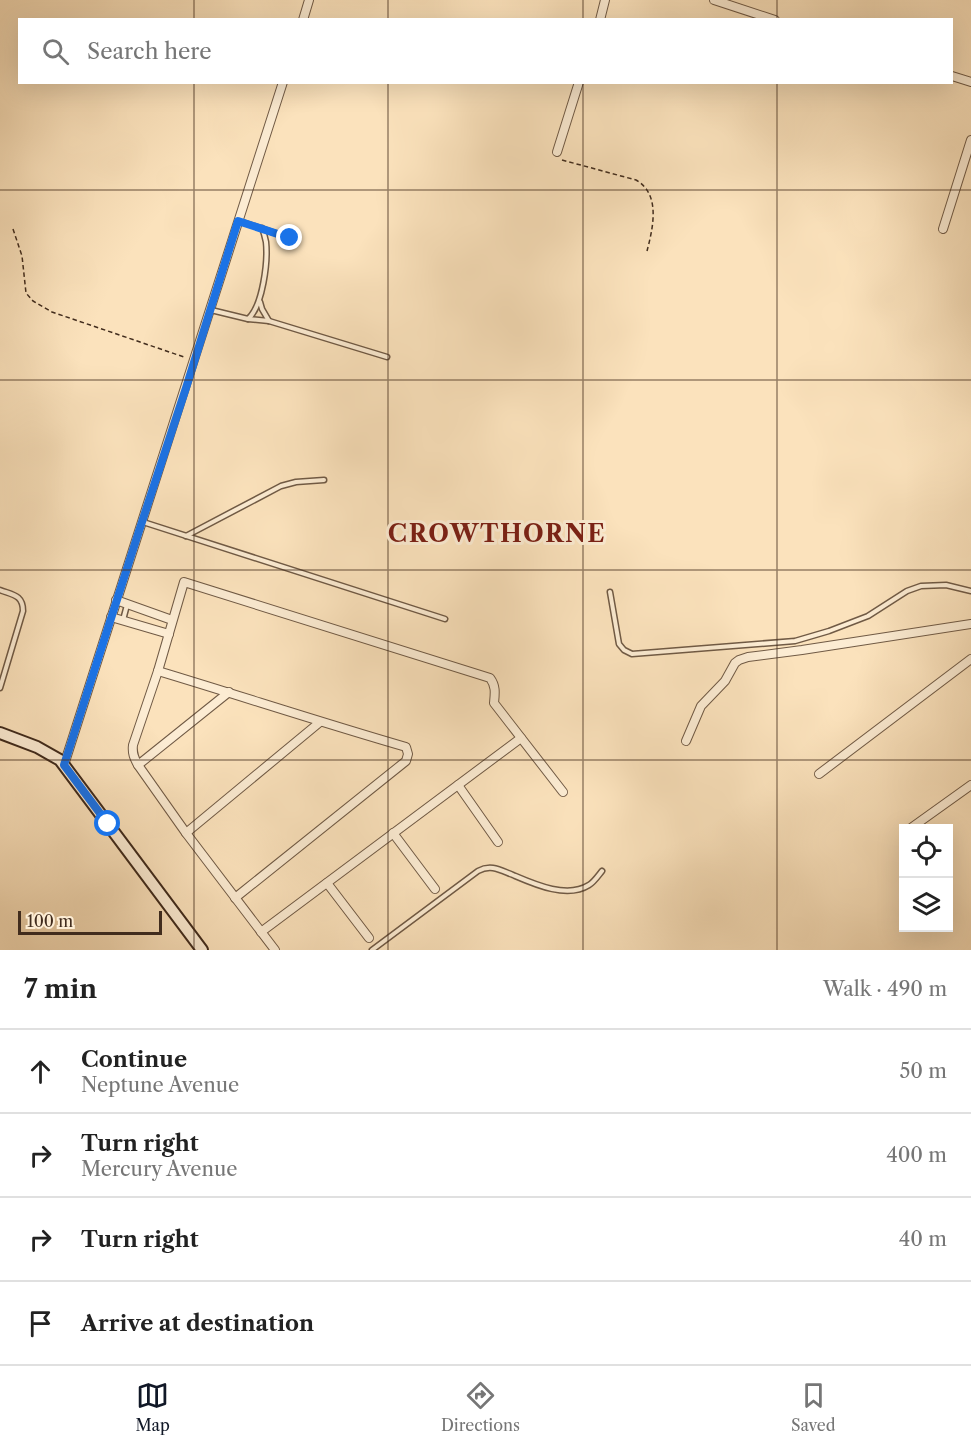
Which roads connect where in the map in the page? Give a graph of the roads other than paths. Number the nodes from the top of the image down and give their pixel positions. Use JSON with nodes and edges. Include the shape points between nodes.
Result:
{"nodes":[{"id":1,"x":309,"y":0,"type":"edge"},
{"id":2,"x":605,"y":0,"type":"edge"},
{"id":3,"x":714,"y":0,"type":"edge"},
{"id":4,"x":304,"y":18,"type":"edge"},
{"id":5,"x":600,"y":18,"type":"edge"},
{"id":6,"x":769,"y":18,"type":"edge"},
{"id":7,"x":953,"y":77,"type":"edge"},
{"id":8,"x":971,"y":82,"type":"edge"},
{"id":9,"x":282,"y":84,"type":"edge"},
{"id":10,"x":578,"y":84,"type":"edge"},
{"id":11,"x":971,"y":140,"type":"edge"},
{"id":12,"x":557,"y":152,"type":"road end"},
{"id":13,"x":238,"y":221,"type":"junction"},
{"id":14,"x":262,"y":228,"type":"junction"},
{"id":15,"x":943,"y":229,"type":"dead end"},
{"id":16,"x":290,"y":238,"type":"dead end"},
{"id":17,"x":259,"y":301,"type":"junction"},
{"id":18,"x":210,"y":310,"type":"junction"},
{"id":19,"x":248,"y":319,"type":"junction"},
{"id":20,"x":269,"y":321,"type":"junction"},
{"id":21,"x":387,"y":357,"type":"dead end"},
{"id":22,"x":324,"y":480,"type":"dead end"},
{"id":23,"x":142,"y":522,"type":"junction"},
{"id":24,"x":186,"y":536,"type":"junction"},
{"id":25,"x":0,"y":590,"type":"edge"},
{"id":26,"x":971,"y":591,"type":"edge"},
{"id":27,"x":610,"y":592,"type":"dead end"},
{"id":28,"x":116,"y":600,"type":"junction"},
{"id":29,"x":127,"y":604,"type":"junction"},
{"id":30,"x":111,"y":617,"type":"junction"},
{"id":31,"x":445,"y":619,"type":"dead end"},
{"id":32,"x":123,"y":620,"type":"junction"},
{"id":33,"x":172,"y":620,"type":"junction"},
{"id":34,"x":971,"y":624,"type":"edge"},
{"id":35,"x":169,"y":634,"type":"junction"},
{"id":36,"x":971,"y":659,"type":"edge"},
{"id":37,"x":158,"y":671,"type":"junction"},
{"id":38,"x":0,"y":688,"type":"edge"},
{"id":39,"x":229,"y":692,"type":"junction"},
{"id":40,"x":320,"y":722,"type":"junction"},
{"id":41,"x":0,"y":733,"type":"edge"},
{"id":42,"x":521,"y":738,"type":"junction"},
{"id":43,"x":686,"y":741,"type":"dead end"},
{"id":44,"x":64,"y":765,"type":"junction"},
{"id":45,"x":138,"y":765,"type":"junction"},
{"id":46,"x":819,"y":774,"type":"dead end"},
{"id":47,"x":458,"y":785,"type":"junction"},
{"id":48,"x":971,"y":785,"type":"edge"},
{"id":49,"x":563,"y":792,"type":"dead end"},
{"id":50,"x":917,"y":824,"type":"edge"},
{"id":51,"x":186,"y":833,"type":"junction"},
{"id":52,"x":393,"y":833,"type":"junction"},
{"id":53,"x":498,"y":842,"type":"dead end"},
{"id":54,"x":602,"y":871,"type":"dead end"},
{"id":55,"x":327,"y":883,"type":"junction"},
{"id":56,"x":435,"y":889,"type":"dead end"},
{"id":57,"x":235,"y":898,"type":"junction"},
{"id":58,"x":261,"y":932,"type":"junction"},
{"id":59,"x":369,"y":938,"type":"dead end"},
{"id":60,"x":202,"y":950,"type":"edge"},
{"id":61,"x":275,"y":950,"type":"edge"},
{"id":62,"x":372,"y":950,"type":"edge"}],
"edges":[{"from":1,"to":4,"type":"street"},
{"from":2,"to":5,"type":"street"},
{"from":3,"to":6,"type":"street"},
{"from":7,"to":8,"type":"street"},
{"from":9,"to":13,"type":"street"},
{"from":10,"to":12,"type":"street"},
{"from":11,"to":15,"type":"street"},
{"from":13,"to":14,"type":"lane"},
{"from":13,"to":18,"type":"street"},
{"from":14,"to":16,"type":"lane"},
{"from":14,"to":17,"type":"lane","via":[[266,254]]},
{"from":17,"to":19,"type":"lane"},
{"from":17,"to":20,"type":"lane"},
{"from":18,"to":19,"type":"lane"},
{"from":18,"to":23,"type":"street"},
{"from":19,"to":20,"type":"lane"},
{"from":20,"to":21,"type":"lane"},
{"from":22,"to":24,"type":"lane","via":[[281,486]]},
{"from":23,"to":24,"type":"lane"},
{"from":23,"to":28,"type":"street"},
{"from":24,"to":31,"type":"lane"},
{"from":25,"to":38,"type":"lane","via":[[18,597],[23,611]]},
{"from":26,"to":27,"type":"lane","via":[[946,585],[921,586],[868,616],[795,641],[633,654],[619,644]]},
{"from":28,"to":29,"type":"street"},
{"from":28,"to":30,"type":"street"},
{"from":29,"to":32,"type":"lane"},
{"from":29,"to":33,"type":"street"},
{"from":30,"to":32,"type":"street"},
{"from":30,"to":44,"type":"street"},
{"from":32,"to":35,"type":"street"},
{"from":33,"to":35,"type":"street"},
{"from":33,"to":42,"type":"street","via":[[183,582],[490,678],[494,682],[494,703]]},
{"from":34,"to":43,"type":"street","via":[[740,660],[701,706]]},
{"from":35,"to":37,"type":"street"},
{"from":36,"to":46,"type":"street"},
{"from":37,"to":39,"type":"street"},
{"from":37,"to":45,"type":"street","via":[[134,745]]},
{"from":39,"to":40,"type":"street"},
{"from":39,"to":45,"type":"street"},
{"from":40,"to":51,"type":"street"},
{"from":40,"to":57,"type":"street","via":[[406,747],[406,761]]},
{"from":41,"to":44,"type":"main road","via":[[45,751]]},
{"from":42,"to":47,"type":"street"},
{"from":42,"to":49,"type":"street"},
{"from":44,"to":60,"type":"main road"},
{"from":45,"to":51,"type":"street"},
{"from":47,"to":52,"type":"street"},
{"from":47,"to":53,"type":"street"},
{"from":48,"to":50,"type":"street"},
{"from":51,"to":57,"type":"street"},
{"from":52,"to":55,"type":"street"},
{"from":52,"to":56,"type":"street"},
{"from":54,"to":62,"type":"lane","via":[[589,885],[568,891],[496,868],[484,868]]},
{"from":55,"to":58,"type":"street"},
{"from":55,"to":59,"type":"street"},
{"from":57,"to":58,"type":"street"},
{"from":58,"to":61,"type":"street"}]}
